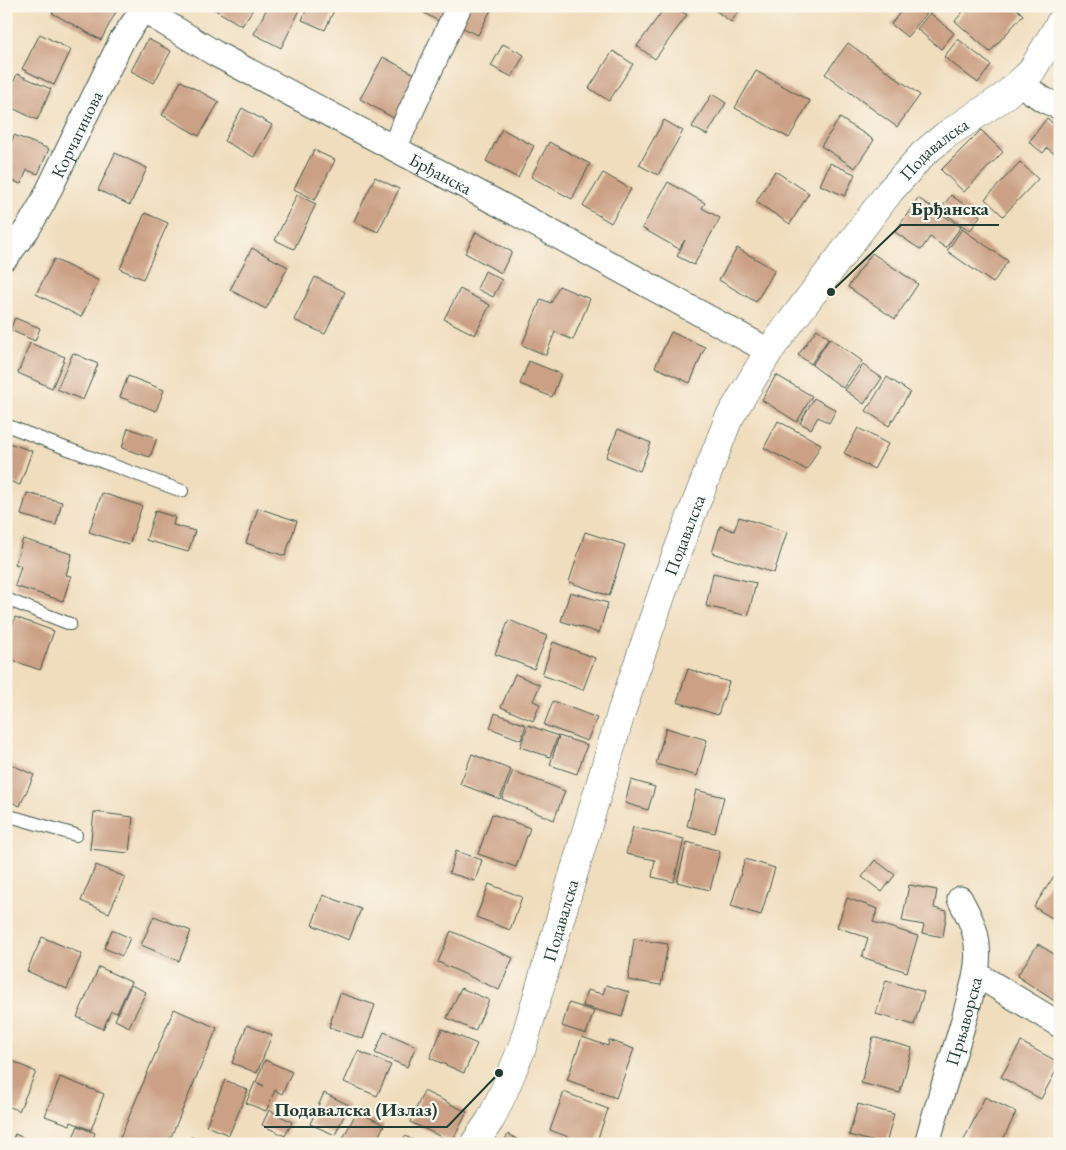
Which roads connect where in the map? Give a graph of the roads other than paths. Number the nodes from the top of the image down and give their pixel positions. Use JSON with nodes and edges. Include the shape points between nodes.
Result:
{"nodes":[{"id":1,"x":459,"y":6,"type":"edge"},
{"id":2,"x":143,"y":7,"type":"edge"},
{"id":3,"x":1060,"y":23,"type":"edge"},
{"id":4,"x":1020,"y":84,"type":"junction"},
{"id":5,"x":1060,"y":107,"type":"edge"},
{"id":6,"x":394,"y":148,"type":"junction"},
{"id":7,"x":6,"y":257,"type":"edge"},
{"id":8,"x":769,"y":351,"type":"junction"},
{"id":9,"x":6,"y":425,"type":"edge"},
{"id":10,"x":182,"y":491,"type":"dead end"},
{"id":11,"x":6,"y":598,"type":"edge"},
{"id":12,"x":70,"y":624,"type":"dead end"},
{"id":13,"x":6,"y":815,"type":"edge"},
{"id":14,"x":76,"y":835,"type":"dead end"},
{"id":15,"x":960,"y":898,"type":"dead end"},
{"id":16,"x":976,"y":974,"type":"junction"},
{"id":17,"x":1060,"y":1026,"type":"edge"},
{"id":18,"x":474,"y":1144,"type":"edge"},
{"id":19,"x":927,"y":1144,"type":"edge"}],
"edges":[{"from":1,"to":6,"type":"street"},
{"from":2,"to":6,"type":"street","name":"Брђанска","via":[[216,54]]},
{"from":2,"to":7,"type":"street","name":"Корчагинова","via":[[122,40],[42,204]]},
{"from":3,"to":4,"type":"street","name":"Подавалска"},
{"from":4,"to":5,"type":"street"},
{"from":4,"to":8,"type":"street","name":"Подавалска","via":[[946,135],[915,162]]},
{"from":6,"to":8,"type":"street","name":"Брђанска"},
{"from":8,"to":18,"type":"street","name":"Подавалска","via":[[728,420],[668,576],[622,710],[522,1048],[491,1119]]},
{"from":9,"to":10,"type":"lane"},
{"from":11,"to":12,"type":"lane"},
{"from":13,"to":14,"type":"lane"},
{"from":15,"to":16,"type":"street","name":"Прњаворска","via":[[973,926],[977,945]]},
{"from":16,"to":17,"type":"street"},
{"from":16,"to":19,"type":"street","name":"Прњаворска"}]}
